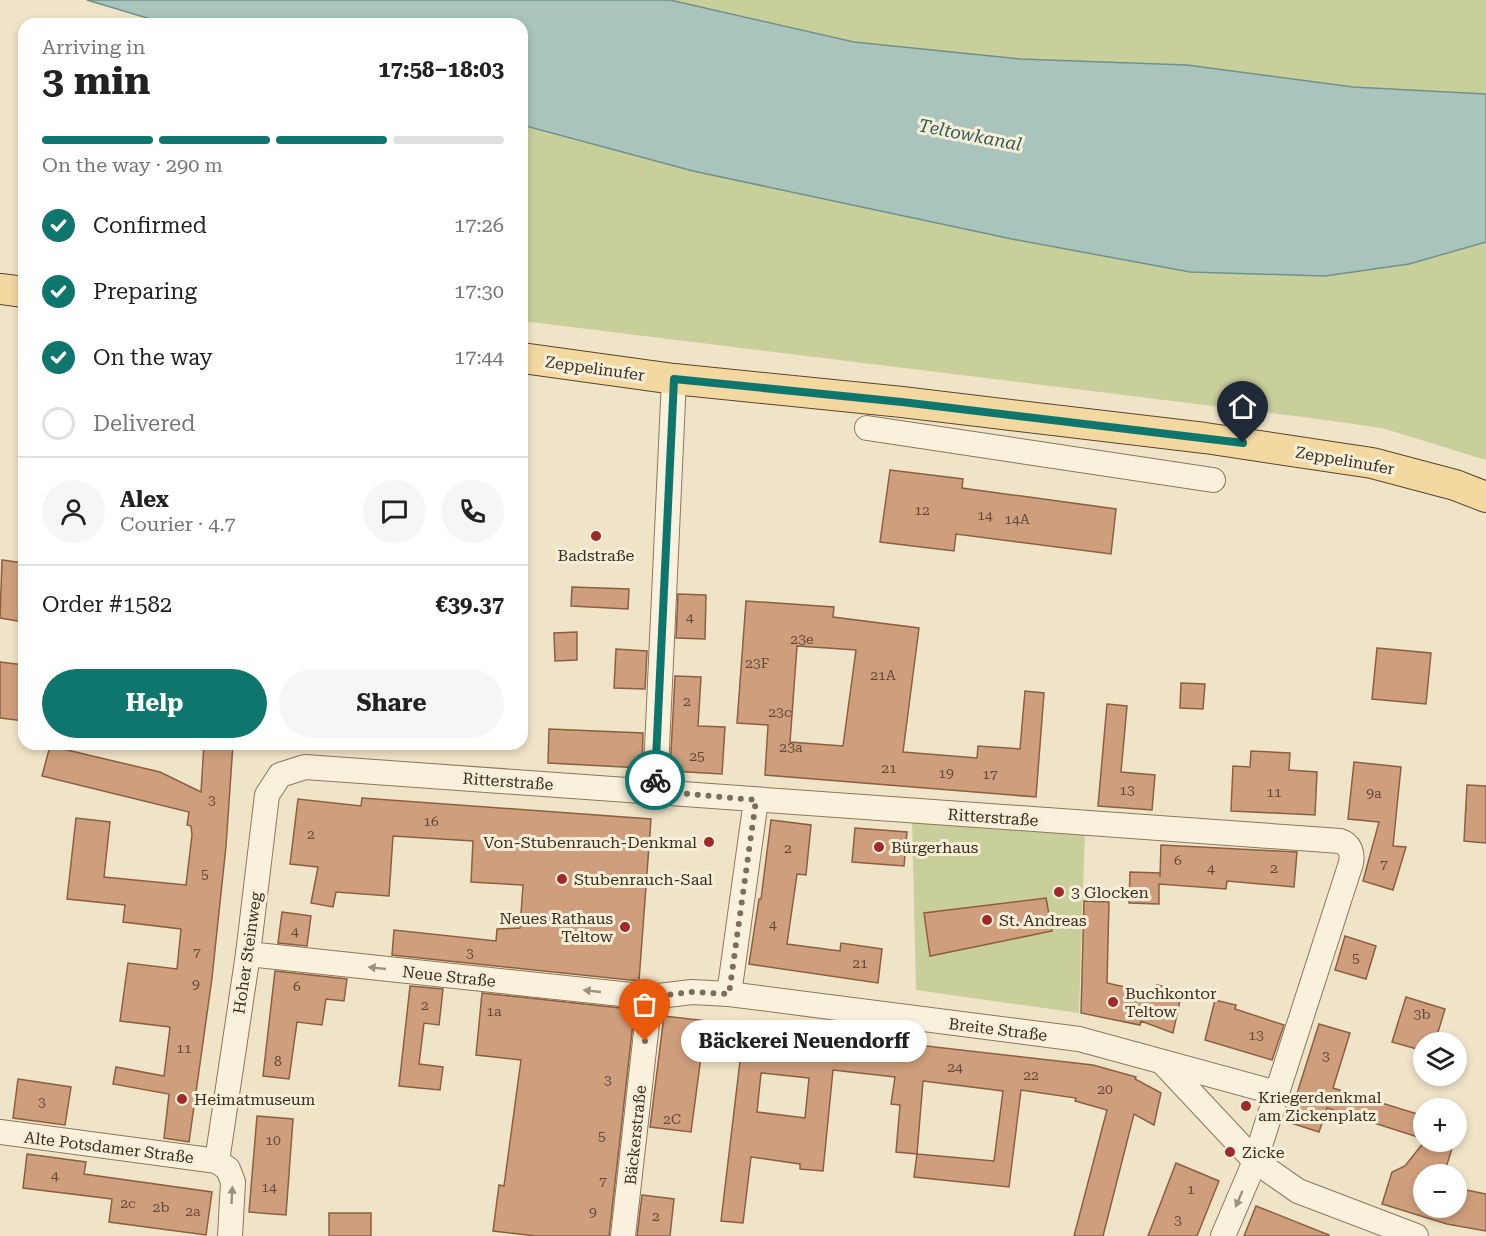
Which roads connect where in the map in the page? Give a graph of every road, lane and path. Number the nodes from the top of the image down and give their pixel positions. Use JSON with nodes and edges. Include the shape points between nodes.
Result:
{"nodes":[{"id":1,"x":0,"y":289,"type":"edge"},
{"id":2,"x":18,"y":291,"type":"edge"},
{"id":3,"x":528,"y":359,"type":"edge"},
{"id":4,"x":674,"y":379,"type":"junction"},
{"id":5,"x":867,"y":428,"type":"dead end"},
{"id":6,"x":1213,"y":480,"type":"dead end"},
{"id":7,"x":1486,"y":497,"type":"edge"},
{"id":8,"x":305,"y":767,"type":"joint"},
{"id":9,"x":655,"y":791,"type":"junction"},
{"id":10,"x":756,"y":800,"type":"junction"},
{"id":11,"x":248,"y":954,"type":"junction"},
{"id":12,"x":729,"y":994,"type":"junction"},
{"id":13,"x":650,"y":997,"type":"junction"},
{"id":14,"x":1164,"y":1064,"type":"junction"},
{"id":15,"x":1277,"y":1094,"type":"junction"},
{"id":16,"x":0,"y":1132,"type":"edge"},
{"id":17,"x":217,"y":1161,"type":"junction"},
{"id":18,"x":1255,"y":1161,"type":"junction"},
{"id":19,"x":230,"y":1236,"type":"edge"},
{"id":20,"x":623,"y":1236,"type":"edge"},
{"id":21,"x":1223,"y":1236,"type":"edge"},
{"id":22,"x":1416,"y":1236,"type":"edge"}],
"edges":[{"from":1,"to":2,"type":"main road"},
{"from":3,"to":4,"type":"main road","name":"Zeppelinufer"},
{"from":4,"to":7,"type":"main road","name":"Zeppelinufer","via":[[1243,443],[1372,463]]},
{"from":4,"to":9,"type":"street"},
{"from":5,"to":6,"type":"street"},
{"from":8,"to":9,"type":"street","name":"Ritterstraße"},
{"from":8,"to":11,"type":"street","name":"Hoher Steinweg","via":[[280,775],[267,795]]},
{"from":9,"to":10,"type":"street","name":"Ritterstraße"},
{"from":10,"to":12,"type":"street"},
{"from":10,"to":15,"type":"street","name":"Ritterstraße","via":[[1345,843],[1352,855],[1351,863]]},
{"from":13,"to":11,"type":"street","name":"Neue Straße","one_way":true},
{"from":11,"to":17,"type":"street","name":"Hoher Steinweg"},
{"from":12,"to":13,"type":"street","name":"Breite Straße","via":[[692,992]]},
{"from":12,"to":14,"type":"street","name":"Breite Straße","via":[[1079,1039]]},
{"from":13,"to":20,"type":"street","name":"Bäckerstraße"},
{"from":14,"to":15,"type":"street","name":"Breite Straße"},
{"from":14,"to":18,"type":"street"},
{"from":15,"to":18,"type":"street","name":"Ritterstraße"},
{"from":16,"to":17,"type":"street","name":"Alte Potsdamer Straße"},
{"from":19,"to":17,"type":"street","one_way":true,"via":[[233,1182],[228,1169]]},
{"from":18,"to":21,"type":"street","name":"Ritterstraße","one_way":true},
{"from":18,"to":22,"type":"street","via":[[1298,1191]]}]}
